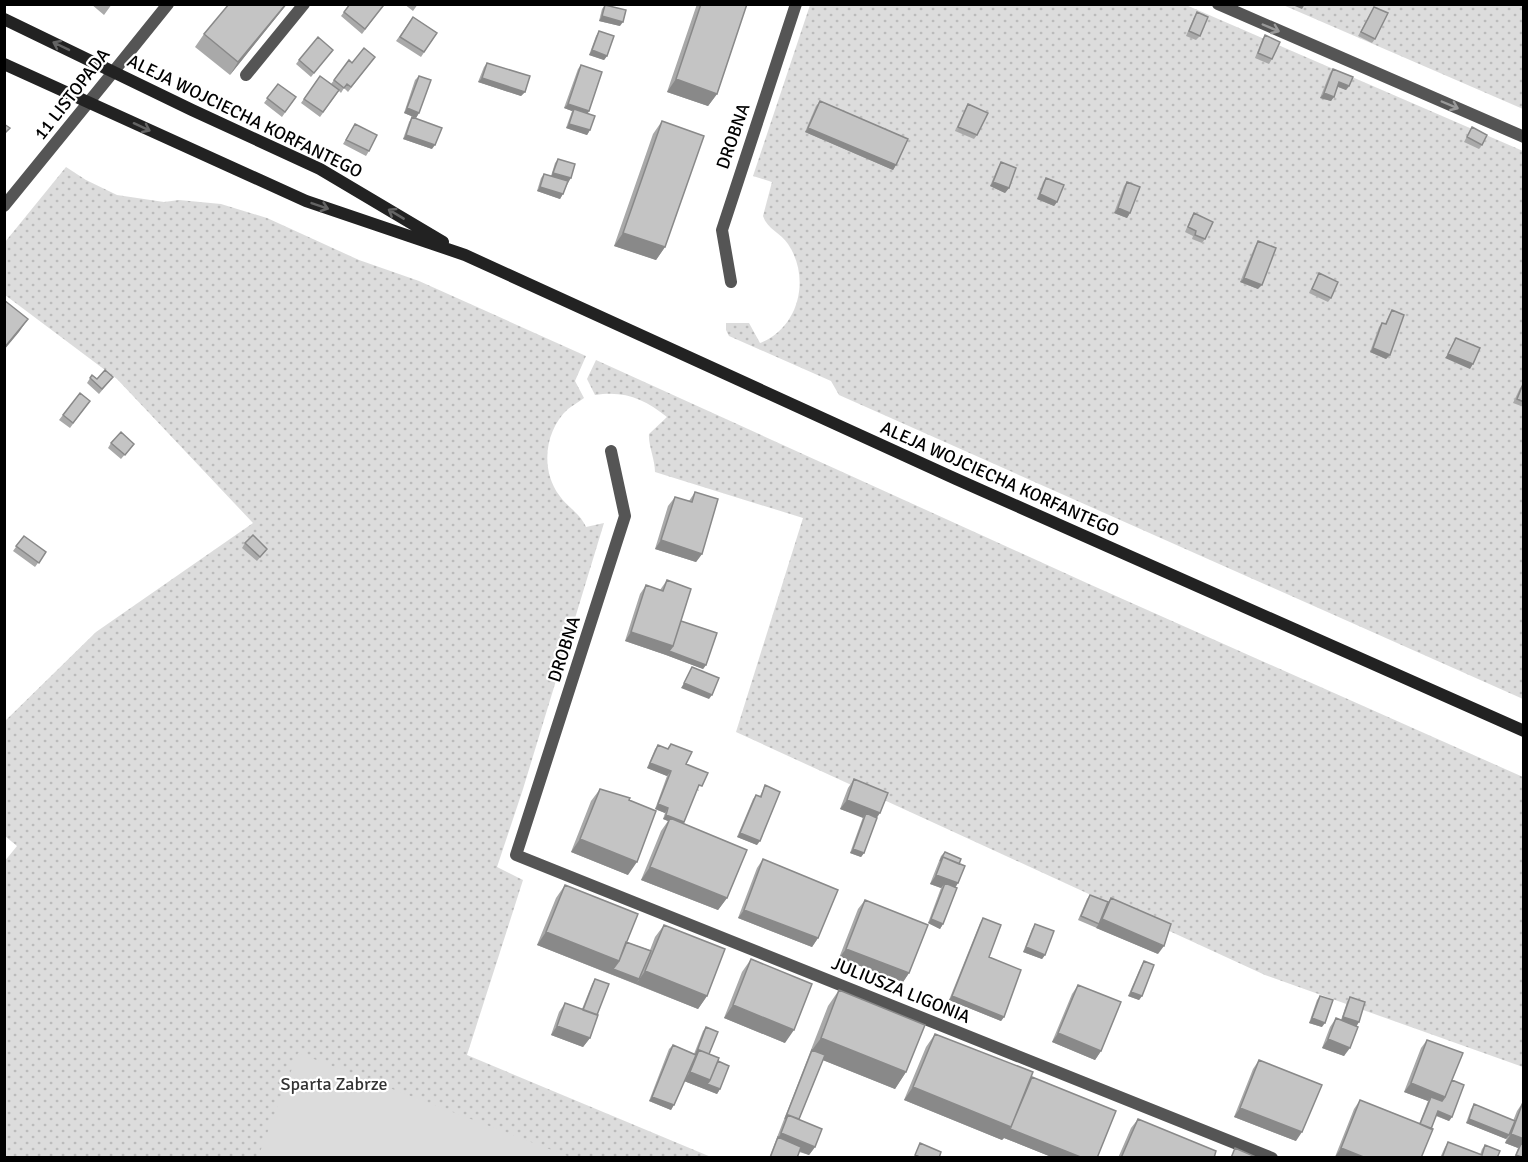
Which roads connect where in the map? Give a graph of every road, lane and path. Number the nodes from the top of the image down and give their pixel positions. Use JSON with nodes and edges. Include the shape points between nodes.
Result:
{"nodes":[{"id":1,"x":168,"y":4,"type":"edge"},
{"id":2,"x":304,"y":4,"type":"edge"},
{"id":3,"x":796,"y":4,"type":"edge"},
{"id":4,"x":1218,"y":4,"type":"edge"},
{"id":5,"x":4,"y":19,"type":"edge"},
{"id":6,"x":4,"y":64,"type":"edge"},
{"id":7,"x":114,"y":71,"type":"junction"},
{"id":8,"x":246,"y":75,"type":"edge"},
{"id":9,"x":89,"y":102,"type":"junction"},
{"id":10,"x":1524,"y":137,"type":"edge"},
{"id":11,"x":4,"y":206,"type":"edge"},
{"id":12,"x":465,"y":255,"type":"junction"},
{"id":13,"x":731,"y":282,"type":"dead end"},
{"id":14,"x":611,"y":451,"type":"dead end"},
{"id":15,"x":1524,"y":731,"type":"edge"},
{"id":16,"x":516,"y":855,"type":"joint"},
{"id":17,"x":1272,"y":1158,"type":"edge"}],
"edges":[{"from":1,"to":7,"type":"street","name":"11 LISTOPADA"},
{"from":2,"to":8,"type":"street"},
{"from":3,"to":13,"type":"street","name":"DROBNA","via":[[722,230]]},
{"from":4,"to":10,"type":"street","one_way":true},
{"from":7,"to":5,"type":"main road","name":"ALEJA WOJCIECHA KORFANTEGO","one_way":true},
{"from":6,"to":9,"type":"main road","name":"ALEJA WOJCIECHA KORFANTEGO"},
{"from":7,"to":9,"type":"street","name":"11 LISTOPADA"},
{"from":12,"to":7,"type":"main road","name":"ALEJA WOJCIECHA KORFANTEGO","one_way":true,"via":[[320,169]]},
{"from":9,"to":11,"type":"street","name":"11 LISTOPADA"},
{"from":9,"to":12,"type":"main road","name":"ALEJA WOJCIECHA KORFANTEGO","one_way":true,"via":[[306,201]]},
{"from":12,"to":15,"type":"main road","name":"ALEJA WOJCIECHA KORFANTEGO","via":[[956,479]]},
{"from":14,"to":16,"type":"street","name":"DROBNA","via":[[625,516]]},
{"from":16,"to":17,"type":"street","name":"JULIUSZA LIGONIA"}]}
